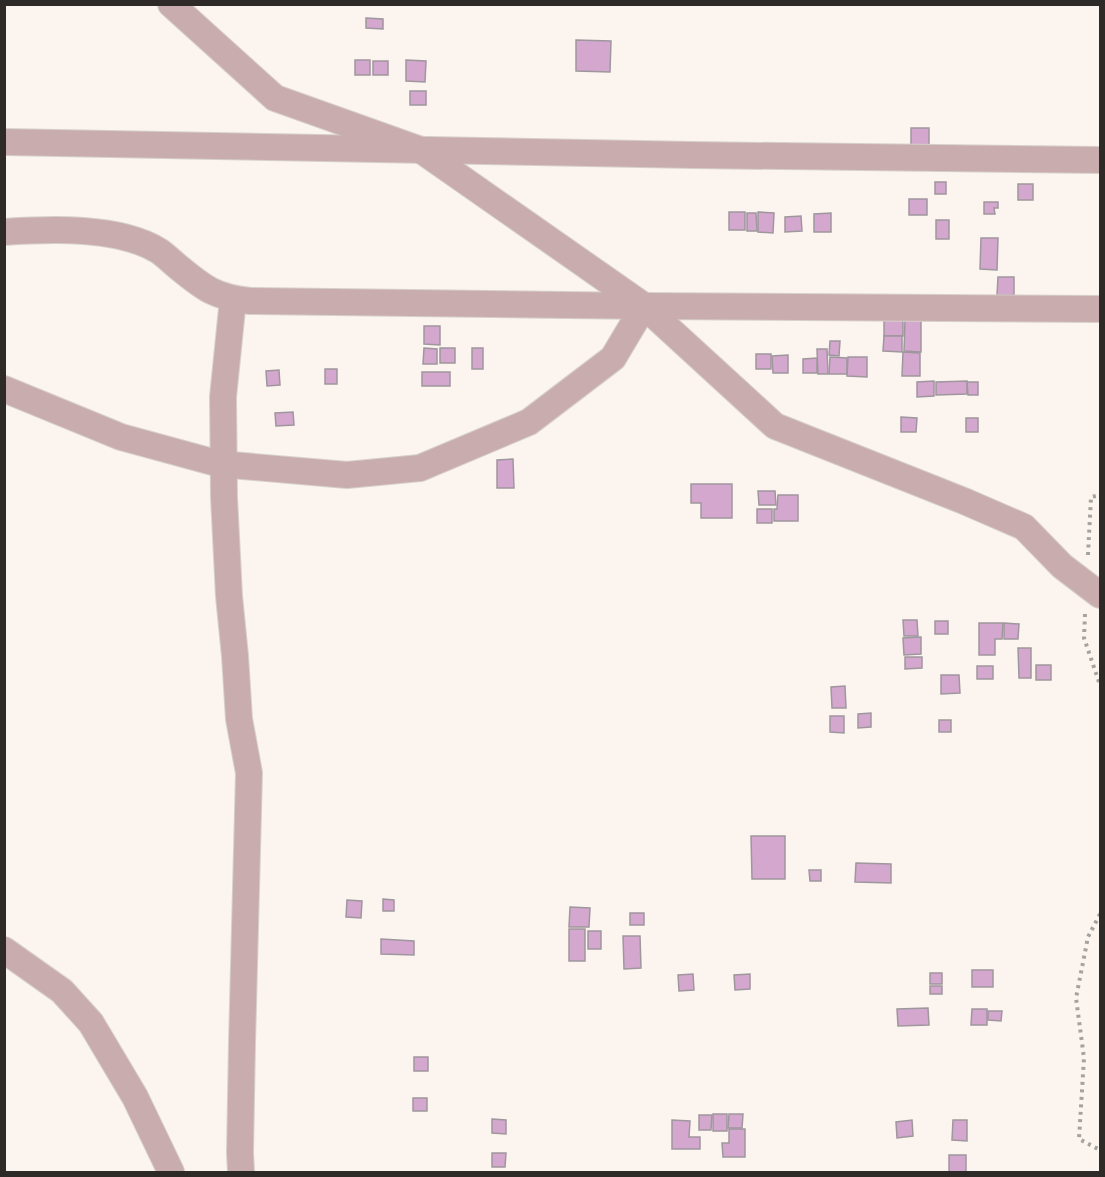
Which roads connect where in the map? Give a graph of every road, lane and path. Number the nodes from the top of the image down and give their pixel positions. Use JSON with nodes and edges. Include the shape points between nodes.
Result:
{"nodes":[{"id":1,"x":171,"y":4,"type":"edge"},
{"id":2,"x":4,"y":142,"type":"edge"},
{"id":3,"x":421,"y":150,"type":"junction"},
{"id":4,"x":1101,"y":160,"type":"edge"},
{"id":5,"x":4,"y":232,"type":"edge"},
{"id":6,"x":233,"y":299,"type":"junction"},
{"id":7,"x":644,"y":306,"type":"junction"},
{"id":8,"x":1101,"y":309,"type":"edge"},
{"id":9,"x":4,"y":389,"type":"edge"},
{"id":10,"x":223,"y":465,"type":"junction"},
{"id":11,"x":1101,"y":495,"type":"edge"},
{"id":12,"x":1088,"y":561,"type":"dead end"},
{"id":13,"x":1093,"y":600,"type":"edge"},
{"id":14,"x":1101,"y":685,"type":"edge"},
{"id":15,"x":1101,"y":914,"type":"edge"},
{"id":16,"x":4,"y":950,"type":"edge"},
{"id":17,"x":1101,"y":1150,"type":"edge"},
{"id":18,"x":171,"y":1173,"type":"edge"},
{"id":19,"x":242,"y":1173,"type":"edge"}],
"edges":[{"from":1,"to":3,"type":"street","via":[[274,98]]},
{"from":2,"to":3,"type":"street"},
{"from":3,"to":4,"type":"street"},
{"from":3,"to":7,"type":"street"},
{"from":5,"to":6,"type":"street","via":[[81,230],[140,242],[159,251],[201,286]]},
{"from":6,"to":7,"type":"street"},
{"from":6,"to":10,"type":"street","via":[[223,397]]},
{"from":7,"to":8,"type":"street"},
{"from":7,"to":10,"type":"street","via":[[613,358],[529,422],[420,468],[347,475]]},
{"from":7,"to":13,"type":"street","via":[[776,426],[1024,527]]},
{"from":9,"to":10,"type":"street","via":[[122,437]]},
{"from":10,"to":19,"type":"street","via":[[239,719],[249,773]]},
{"from":11,"to":12,"type":"path","via":[[1091,497]]},
{"from":13,"to":14,"type":"path","via":[[1084,638]]},
{"from":15,"to":17,"type":"path","via":[[1088,937],[1077,998],[1084,1058],[1079,1139]]},
{"from":16,"to":18,"type":"street","via":[[62,991],[91,1023],[135,1097]]}]}
